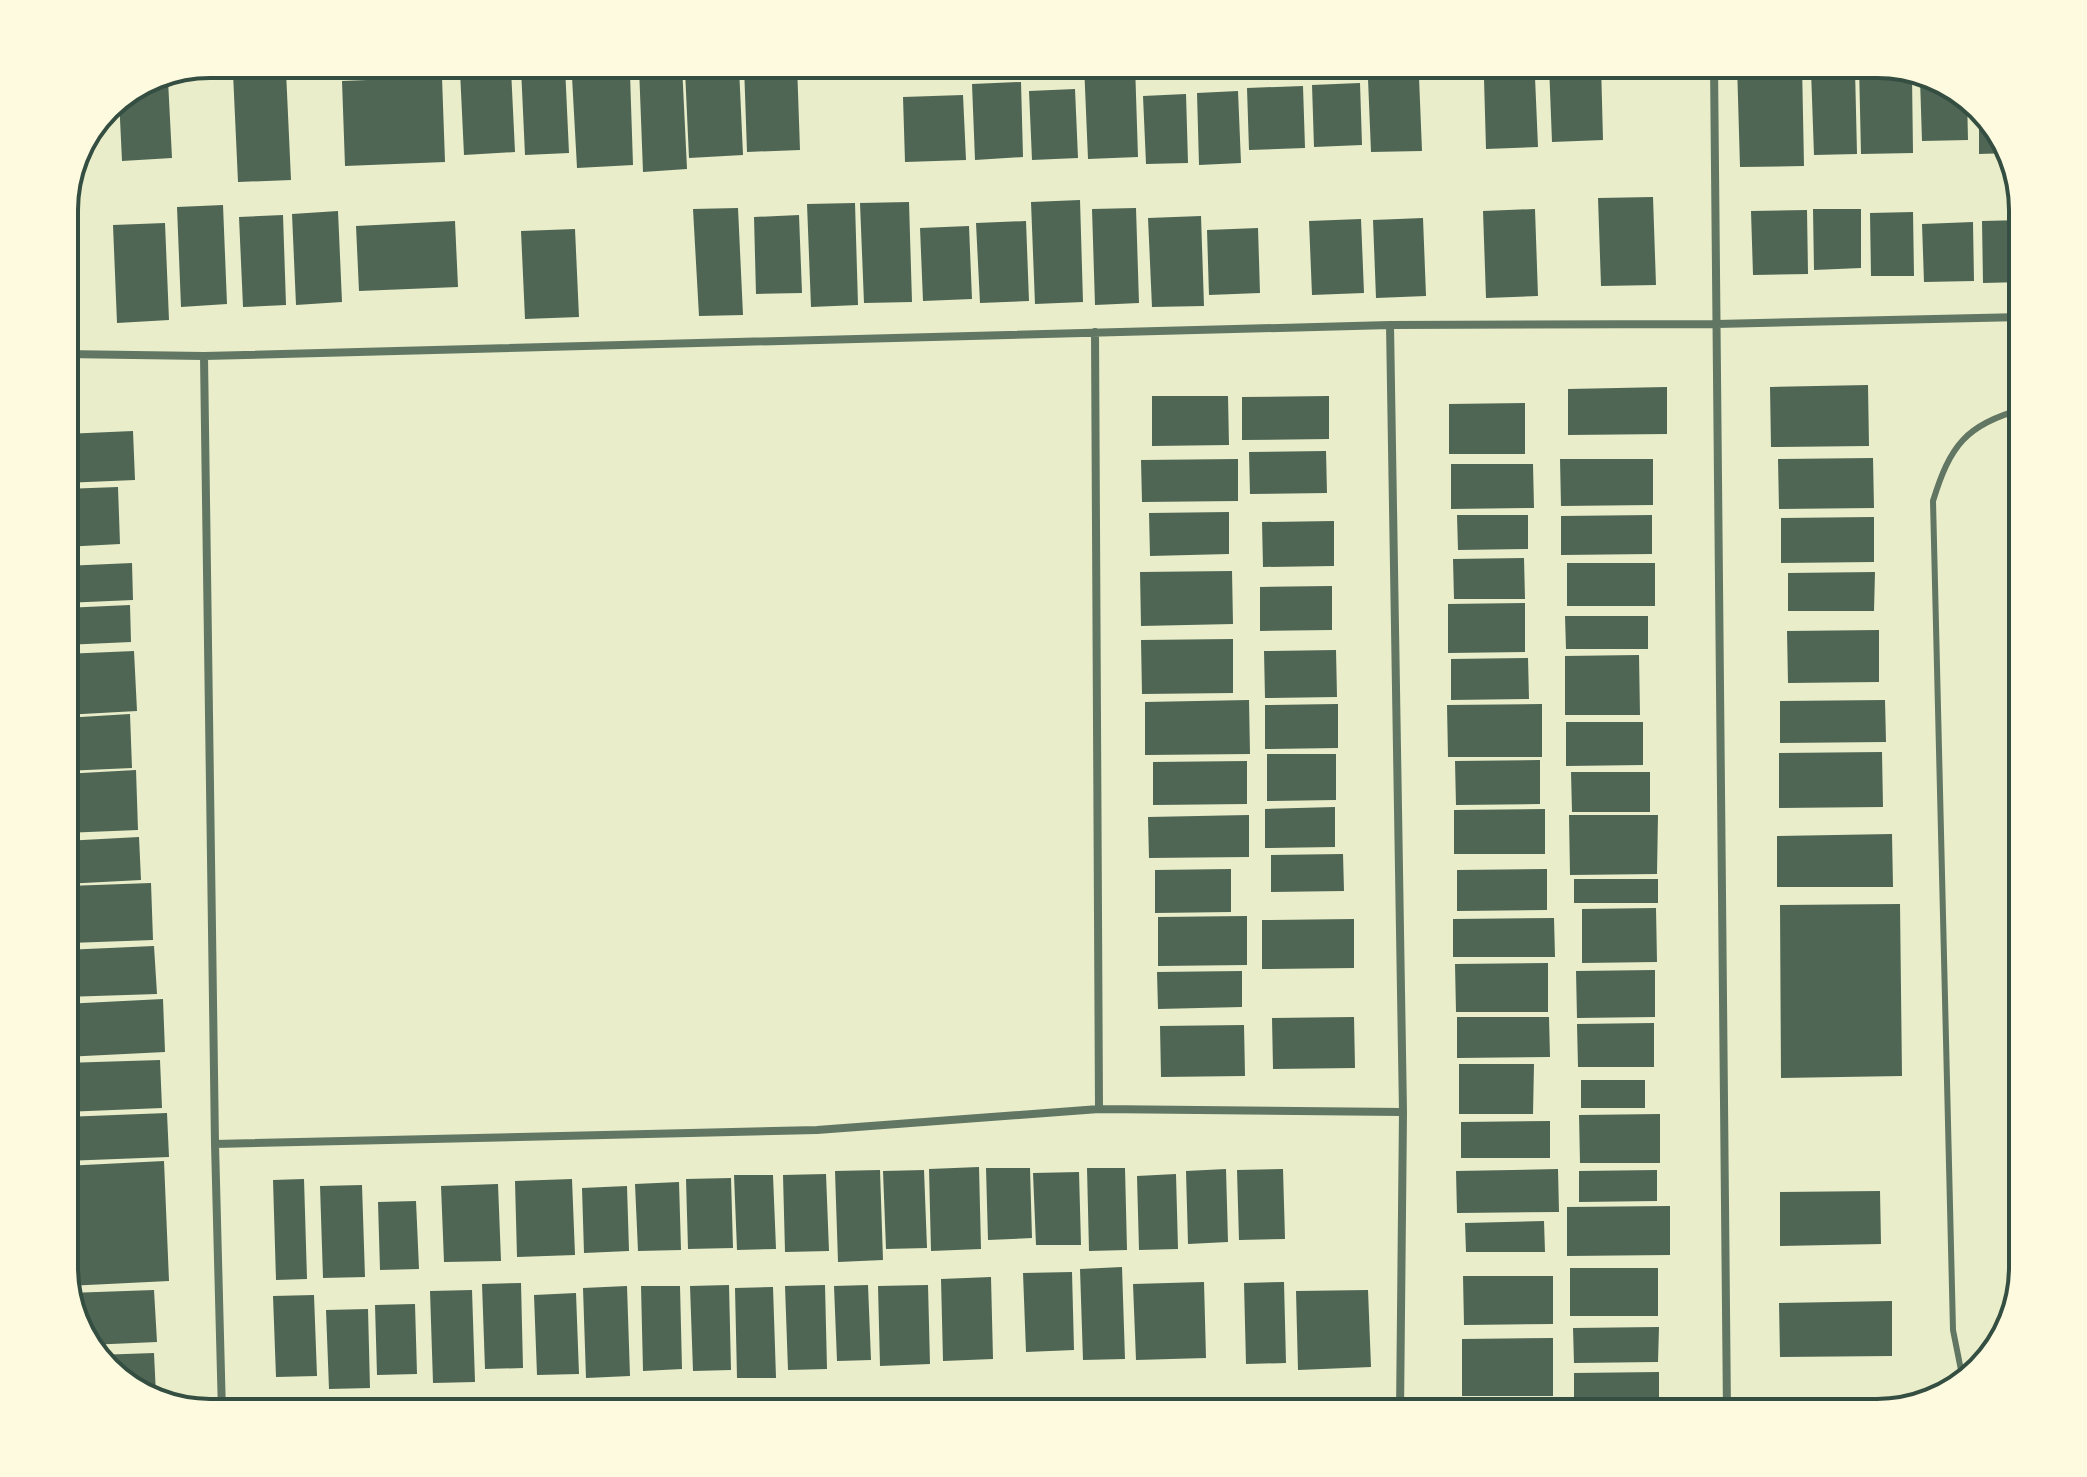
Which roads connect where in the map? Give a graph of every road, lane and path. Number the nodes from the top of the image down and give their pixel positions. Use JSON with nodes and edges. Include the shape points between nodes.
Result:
{"nodes":[{"id":1,"x":1714,"y":78,"type":"edge"},
{"id":2,"x":2009,"y":317,"type":"edge"},
{"id":3,"x":1717,"y":324,"type":"junction"},
{"id":4,"x":1390,"y":325,"type":"junction"},
{"id":5,"x":1095,"y":332,"type":"junction"},
{"id":6,"x":78,"y":354,"type":"edge"},
{"id":7,"x":204,"y":356,"type":"junction"},
{"id":8,"x":2009,"y":413,"type":"edge"},
{"id":9,"x":1099,"y":1109,"type":"junction"},
{"id":10,"x":1403,"y":1112,"type":"junction"},
{"id":11,"x":215,"y":1144,"type":"junction"},
{"id":12,"x":1961,"y":1369,"type":"edge"},
{"id":13,"x":222,"y":1399,"type":"edge"},
{"id":14,"x":1400,"y":1399,"type":"edge"},
{"id":15,"x":1727,"y":1399,"type":"edge"}],
"edges":[{"from":1,"to":3,"type":"street"},
{"from":2,"to":3,"type":"street"},
{"from":3,"to":4,"type":"street"},
{"from":3,"to":15,"type":"street"},
{"from":4,"to":5,"type":"street"},
{"from":4,"to":10,"type":"street"},
{"from":5,"to":7,"type":"street"},
{"from":5,"to":9,"type":"street"},
{"from":6,"to":7,"type":"street"},
{"from":7,"to":11,"type":"street"},
{"from":8,"to":12,"type":"lane","via":[[1964,437],[1943,467],[1933,501],[1953,1330]]},
{"from":9,"to":10,"type":"street"},
{"from":9,"to":11,"type":"street","via":[[817,1130]]},
{"from":10,"to":14,"type":"street"},
{"from":11,"to":13,"type":"street"}]}
